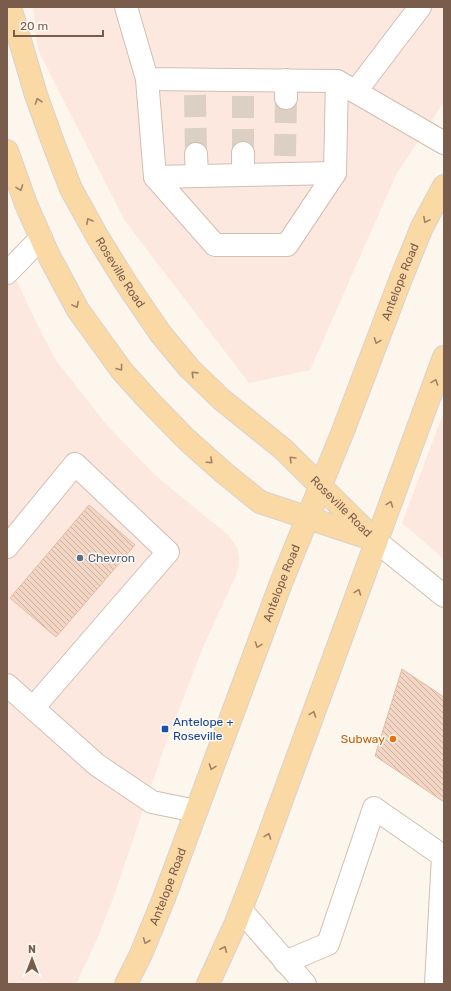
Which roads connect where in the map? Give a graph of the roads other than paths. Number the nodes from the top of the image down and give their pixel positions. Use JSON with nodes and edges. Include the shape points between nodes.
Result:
{"nodes":[{"id":1,"x":10,"y":7,"type":"edge"},
{"id":2,"x":126,"y":7,"type":"edge"},
{"id":3,"x":420,"y":7,"type":"edge"},
{"id":4,"x":147,"y":79,"type":"junction"},
{"id":5,"x":337,"y":80,"type":"junction"},
{"id":6,"x":356,"y":91,"type":"junction"},
{"id":7,"x":444,"y":143,"type":"edge"},
{"id":8,"x":7,"y":151,"type":"edge"},
{"id":9,"x":196,"y":154,"type":"tunnel mouth"},
{"id":10,"x":335,"y":173,"type":"junction"},
{"id":11,"x":197,"y":175,"type":"junction"},
{"id":12,"x":155,"y":177,"type":"junction"},
{"id":13,"x":444,"y":186,"type":"edge"},
{"id":14,"x":41,"y":238,"type":"junction"},
{"id":15,"x":7,"y":273,"type":"edge"},
{"id":16,"x":444,"y":357,"type":"edge"},
{"id":17,"x":320,"y":486,"type":"junction"},
{"id":18,"x":308,"y":518,"type":"junction"},
{"id":19,"x":376,"y":541,"type":"junction"},
{"id":20,"x":7,"y":547,"type":"edge"},
{"id":21,"x":444,"y":596,"type":"edge"},
{"id":22,"x":7,"y":685,"type":"edge"},
{"id":23,"x":32,"y":708,"type":"junction"},
{"id":24,"x":196,"y":811,"type":"junction"},
{"id":25,"x":241,"y":910,"type":"junction"},
{"id":26,"x":285,"y":962,"type":"junction"},
{"id":27,"x":126,"y":984,"type":"edge"},
{"id":28,"x":208,"y":984,"type":"edge"},
{"id":29,"x":305,"y":984,"type":"edge"},
{"id":30,"x":436,"y":984,"type":"edge"}],
"edges":[{"from":17,"to":1,"type":"main road","name":"Roseville Road","one_way":true,"via":[[283,449],[221,399],[188,368],[126,283],[71,189],[36,95]]},
{"from":2,"to":4,"type":"street"},
{"from":3,"to":6,"type":"street"},
{"from":4,"to":5,"type":"street","via":[[195,87],[286,89]]},
{"from":4,"to":12,"type":"street"},
{"from":5,"to":6,"type":"street"},
{"from":5,"to":10,"type":"street"},
{"from":6,"to":7,"type":"street"},
{"from":8,"to":14,"type":"main road","name":"Roseville Road","one_way":true},
{"from":9,"to":11,"type":"street"},
{"from":10,"to":11,"type":"street","via":[[285,165],[243,164]]},
{"from":10,"to":12,"type":"street","via":[[287,245],[215,245]]},
{"from":11,"to":12,"type":"street"},
{"from":13,"to":17,"type":"main road","name":"Antelope Road","one_way":true,"via":[[419,234]]},
{"from":14,"to":15,"type":"street"},
{"from":14,"to":18,"type":"main road","name":"Roseville Road","one_way":true,"via":[[78,310],[122,371],[181,434],[260,502]]},
{"from":19,"to":16,"type":"main road","one_way":true},
{"from":17,"to":18,"type":"main road","name":"Antelope Road"},
{"from":17,"to":19,"type":"main road","name":"Roseville Road"},
{"from":18,"to":19,"type":"main road","name":"Roseville Road"},
{"from":18,"to":24,"type":"main road","name":"Antelope Road","one_way":true,"via":[[281,583]]},
{"from":19,"to":21,"type":"street"},
{"from":25,"to":19,"type":"main road","one_way":true},
{"from":20,"to":23,"type":"street","via":[[75,464],[168,552]]},
{"from":22,"to":23,"type":"street"},
{"from":23,"to":24,"type":"street","via":[[98,765],[152,802]]},
{"from":24,"to":27,"type":"main road","name":"Antelope Road","one_way":true,"via":[[141,954]]},
{"from":25,"to":26,"type":"street"},
{"from":28,"to":25,"type":"main road","one_way":true},
{"from":26,"to":29,"type":"street"},
{"from":26,"to":30,"type":"street","via":[[328,944],[374,808],[443,856]]}]}
